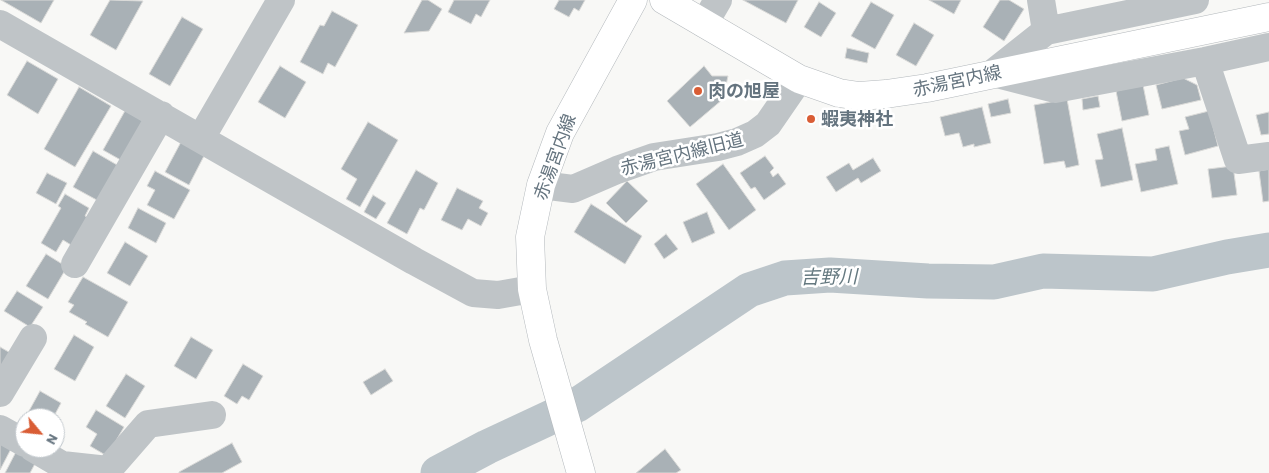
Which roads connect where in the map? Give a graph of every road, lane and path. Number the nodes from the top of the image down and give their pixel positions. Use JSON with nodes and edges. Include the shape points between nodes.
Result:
{"nodes":[{"id":1,"x":281,"y":0,"type":"edge"},
{"id":2,"x":633,"y":0,"type":"edge"},
{"id":3,"x":664,"y":0,"type":"edge"},
{"id":4,"x":718,"y":0,"type":"edge"},
{"id":5,"x":1041,"y":0,"type":"edge"},
{"id":6,"x":1195,"y":0,"type":"edge"},
{"id":7,"x":1269,"y":17,"type":"edge"},
{"id":8,"x":704,"y":24,"type":"junction"},
{"id":9,"x":1046,"y":32,"type":"junction"},
{"id":10,"x":4,"y":34,"type":"edge"},
{"id":11,"x":1269,"y":47,"type":"edge"},
{"id":12,"x":1205,"y":61,"type":"junction"},
{"id":13,"x":993,"y":73,"type":"junction"},
{"id":14,"x":799,"y":78,"type":"junction"},
{"id":15,"x":160,"y":114,"type":"junction"},
{"id":16,"x":201,"y":138,"type":"junction"},
{"id":17,"x":1269,"y":156,"type":"edge"},
{"id":18,"x":541,"y":185,"type":"junction"},
{"id":19,"x":75,"y":264,"type":"dead end"},
{"id":20,"x":532,"y":289,"type":"junction"},
{"id":21,"x":33,"y":338,"type":"dead end"},
{"id":22,"x":0,"y":393,"type":"edge"},
{"id":23,"x":212,"y":415,"type":"dead end"},
{"id":24,"x":0,"y":429,"type":"edge"},
{"id":25,"x":15,"y":440,"type":"edge"},
{"id":26,"x":44,"y":458,"type":"edge"},
{"id":27,"x":581,"y":471,"type":"edge"}],
"edges":[{"from":1,"to":16,"type":"street"},
{"from":2,"to":18,"type":"main road","name":"赤湯宮内線","via":[[560,134]]},
{"from":3,"to":8,"type":"main road","name":"赤湯宮内線"},
{"from":4,"to":8,"type":"street"},
{"from":5,"to":9,"type":"street"},
{"from":6,"to":9,"type":"street"},
{"from":7,"to":13,"type":"main road","name":"赤湯宮内線"},
{"from":8,"to":14,"type":"main road","name":"赤湯宮内線"},
{"from":9,"to":13,"type":"street"},
{"from":10,"to":15,"type":"street"},
{"from":11,"to":12,"type":"street"},
{"from":12,"to":13,"type":"street","via":[[1055,89]]},
{"from":12,"to":17,"type":"street","via":[[1238,160]]},
{"from":13,"to":14,"type":"main road","name":"赤湯宮内線","via":[[927,88],[858,96],[839,93]]},
{"from":14,"to":18,"type":"street","name":"赤湯宮内線旧道","via":[[768,124],[756,134],[737,142],[654,157],[573,189]]},
{"from":15,"to":16,"type":"street"},
{"from":15,"to":19,"type":"street"},
{"from":16,"to":20,"type":"street","via":[[473,293],[498,295]]},
{"from":18,"to":20,"type":"main road","name":"赤湯宮内線","via":[[530,237]]},
{"from":20,"to":27,"type":"main road","name":"赤湯宮内線","via":[[543,340]]},
{"from":21,"to":22,"type":"street"},
{"from":23,"to":26,"type":"street","via":[[148,424],[108,470],[62,465]]},
{"from":24,"to":25,"type":"street"}]}
